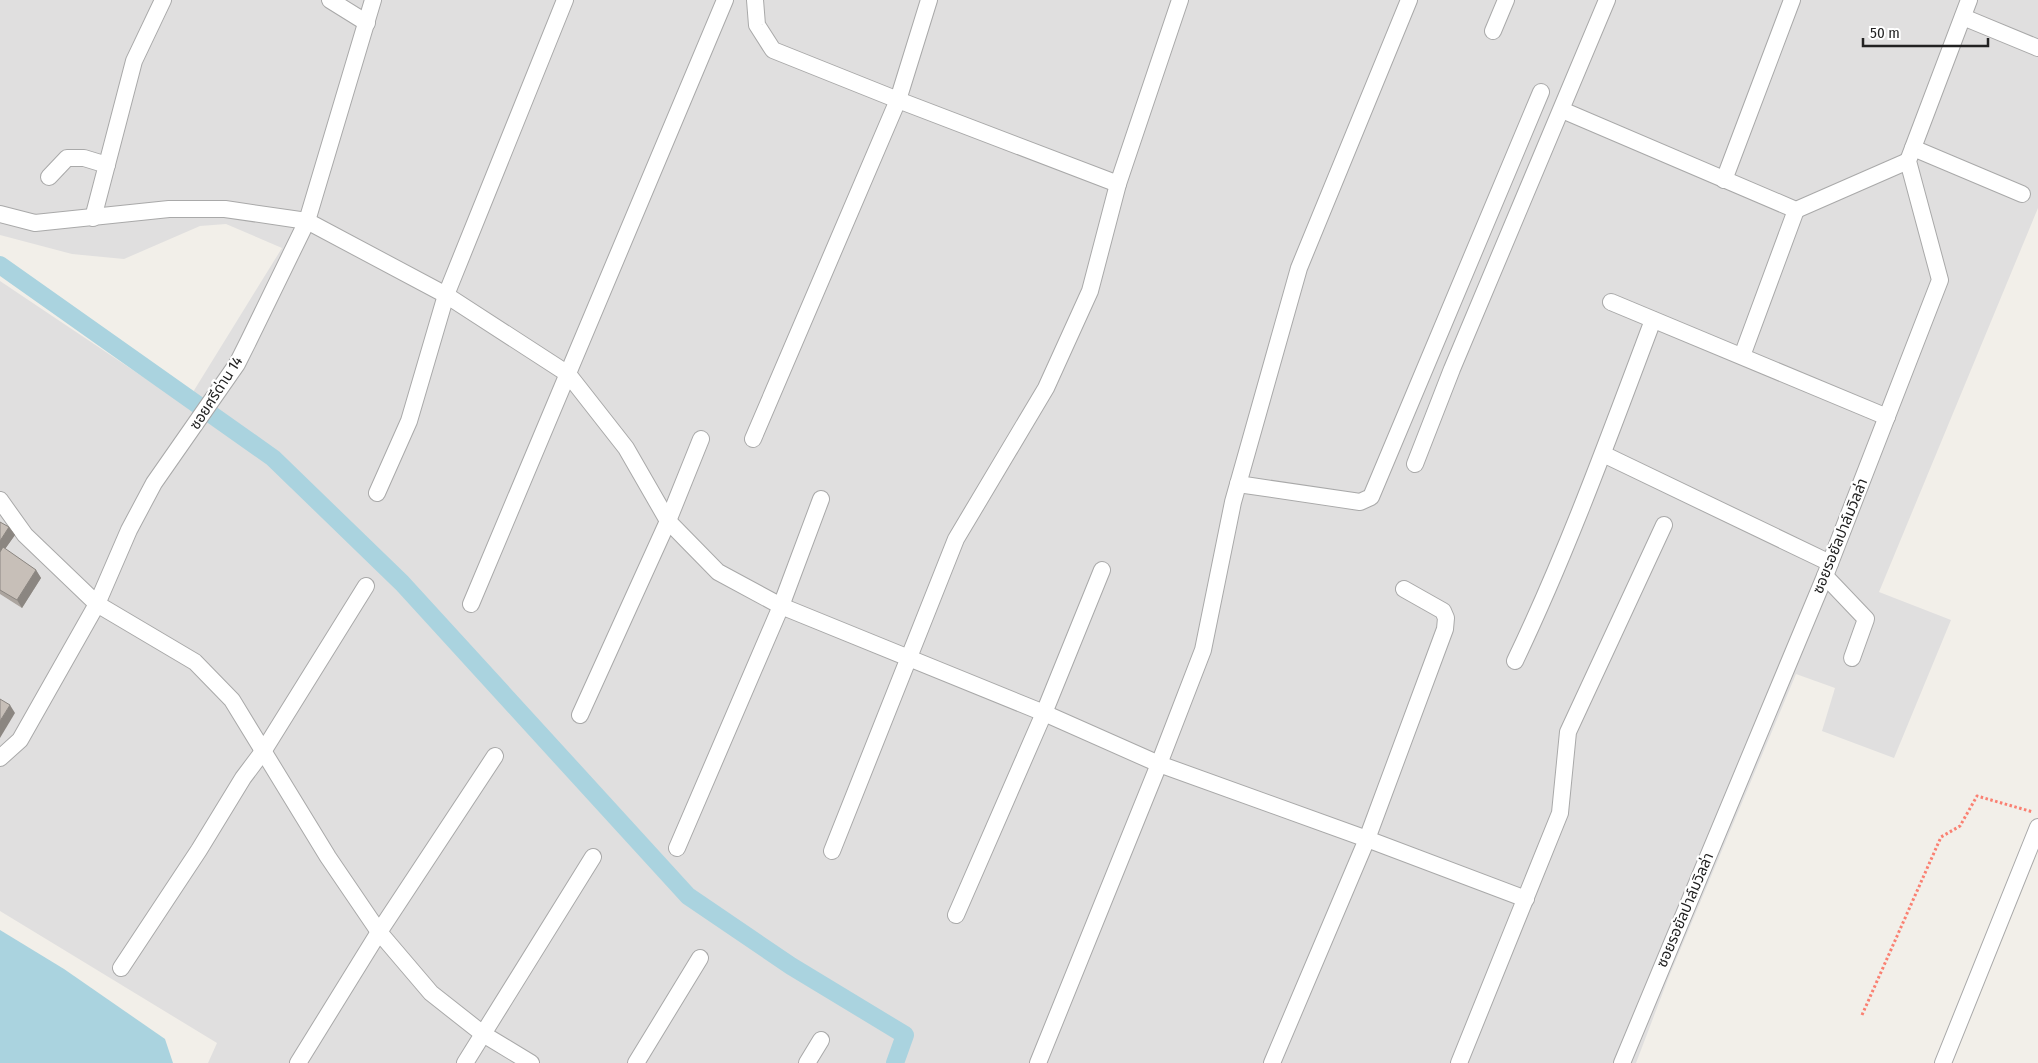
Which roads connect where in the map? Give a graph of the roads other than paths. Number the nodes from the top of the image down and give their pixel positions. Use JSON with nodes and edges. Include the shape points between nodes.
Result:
{"nodes":[{"id":1,"x":163,"y":0,"type":"edge"},
{"id":2,"x":330,"y":0,"type":"edge"},
{"id":3,"x":373,"y":0,"type":"edge"},
{"id":4,"x":565,"y":0,"type":"edge"},
{"id":5,"x":725,"y":0,"type":"edge"},
{"id":6,"x":755,"y":0,"type":"edge"},
{"id":7,"x":929,"y":0,"type":"edge"},
{"id":8,"x":1180,"y":0,"type":"edge"},
{"id":9,"x":1409,"y":0,"type":"edge"},
{"id":10,"x":1506,"y":0,"type":"edge"},
{"id":11,"x":1607,"y":0,"type":"edge"},
{"id":12,"x":1792,"y":0,"type":"edge"},
{"id":13,"x":1969,"y":0,"type":"edge"},
{"id":14,"x":1963,"y":17,"type":"junction"},
{"id":15,"x":366,"y":23,"type":"junction"},
{"id":16,"x":1493,"y":31,"type":"dead end"},
{"id":17,"x":2038,"y":48,"type":"edge"},
{"id":18,"x":1540,"y":92,"type":"dead end"},
{"id":19,"x":898,"y":100,"type":"junction"},
{"id":20,"x":1562,"y":110,"type":"junction"},
{"id":21,"x":1910,"y":154,"type":"junction"},
{"id":22,"x":107,"y":164,"type":"junction"},
{"id":23,"x":49,"y":177,"type":"dead end"},
{"id":24,"x":1724,"y":180,"type":"junction"},
{"id":25,"x":1118,"y":184,"type":"junction"},
{"id":26,"x":2022,"y":194,"type":"dead end"},
{"id":27,"x":1796,"y":210,"type":"junction"},
{"id":28,"x":0,"y":214,"type":"edge"},
{"id":29,"x":93,"y":218,"type":"junction"},
{"id":30,"x":306,"y":221,"type":"junction"},
{"id":31,"x":446,"y":295,"type":"junction"},
{"id":32,"x":1611,"y":302,"type":"dead end"},
{"id":33,"x":1653,"y":320,"type":"junction"},
{"id":34,"x":1742,"y":356,"type":"junction"},
{"id":35,"x":568,"y":374,"type":"junction"},
{"id":36,"x":1887,"y":417,"type":"junction"},
{"id":37,"x":753,"y":439,"type":"dead end"},
{"id":38,"x":701,"y":440,"type":"dead end"},
{"id":39,"x":1602,"y":454,"type":"junction"},
{"id":40,"x":1415,"y":464,"type":"dead end"},
{"id":41,"x":1238,"y":484,"type":"junction"},
{"id":42,"x":377,"y":492,"type":"dead end"},
{"id":43,"x":821,"y":499,"type":"dead end"},
{"id":44,"x":0,"y":500,"type":"edge"},
{"id":45,"x":668,"y":521,"type":"junction"},
{"id":46,"x":1664,"y":525,"type":"dead end"},
{"id":47,"x":1102,"y":570,"type":"dead end"},
{"id":48,"x":1827,"y":570,"type":"junction"},
{"id":49,"x":366,"y":586,"type":"dead end"},
{"id":50,"x":1404,"y":589,"type":"dead end"},
{"id":51,"x":96,"y":604,"type":"junction"},
{"id":52,"x":471,"y":604,"type":"dead end"},
{"id":53,"x":781,"y":606,"type":"junction"},
{"id":54,"x":908,"y":658,"type":"junction"},
{"id":55,"x":1852,"y":658,"type":"dead end"},
{"id":56,"x":1515,"y":660,"type":"dead end"},
{"id":57,"x":1044,"y":713,"type":"junction"},
{"id":58,"x":580,"y":716,"type":"dead end"},
{"id":59,"x":264,"y":750,"type":"junction"},
{"id":60,"x":495,"y":756,"type":"dead end"},
{"id":61,"x":0,"y":758,"type":"edge"},
{"id":62,"x":1159,"y":764,"type":"junction"},
{"id":63,"x":2038,"y":827,"type":"edge"},
{"id":64,"x":1367,"y":839,"type":"junction"},
{"id":65,"x":677,"y":848,"type":"dead end"},
{"id":66,"x":832,"y":850,"type":"dead end"},
{"id":67,"x":593,"y":857,"type":"dead end"},
{"id":68,"x":1526,"y":899,"type":"junction"},
{"id":69,"x":956,"y":915,"type":"dead end"},
{"id":70,"x":379,"y":932,"type":"junction"},
{"id":71,"x":700,"y":958,"type":"dead end"},
{"id":72,"x":121,"y":968,"type":"dead end"},
{"id":73,"x":483,"y":1034,"type":"junction"},
{"id":74,"x":821,"y":1040,"type":"dead end"},
{"id":75,"x":298,"y":1063,"type":"edge"},
{"id":76,"x":465,"y":1063,"type":"edge"},
{"id":77,"x":531,"y":1063,"type":"edge"},
{"id":78,"x":636,"y":1063,"type":"edge"},
{"id":79,"x":807,"y":1063,"type":"edge"},
{"id":80,"x":1038,"y":1063,"type":"edge"},
{"id":81,"x":1272,"y":1063,"type":"edge"},
{"id":82,"x":1459,"y":1063,"type":"edge"},
{"id":83,"x":1622,"y":1063,"type":"edge"},
{"id":84,"x":1943,"y":1063,"type":"edge"}],
"edges":[{"from":1,"to":22,"type":"street","via":[[134,61]]},
{"from":2,"to":15,"type":"street"},
{"from":3,"to":15,"type":"street","name":"ซอยศรีด่าน 14"},
{"from":4,"to":31,"type":"street"},
{"from":5,"to":35,"type":"street"},
{"from":6,"to":19,"type":"street","via":[[757,25],[773,50]]},
{"from":7,"to":19,"type":"street"},
{"from":8,"to":25,"type":"street"},
{"from":9,"to":41,"type":"street","via":[[1299,268]]},
{"from":10,"to":16,"type":"street"},
{"from":11,"to":20,"type":"street"},
{"from":12,"to":24,"type":"street"},
{"from":13,"to":14,"type":"street"},
{"from":14,"to":17,"type":"street"},
{"from":14,"to":21,"type":"street"},
{"from":15,"to":30,"type":"street","name":"ซอยศรีด่าน 14"},
{"from":18,"to":41,"type":"street","via":[[1371,497],[1360,502]]},
{"from":19,"to":25,"type":"street"},
{"from":19,"to":37,"type":"street"},
{"from":20,"to":24,"type":"street"},
{"from":20,"to":40,"type":"street"},
{"from":21,"to":26,"type":"street"},
{"from":21,"to":27,"type":"street"},
{"from":21,"to":36,"type":"street","name":"ซอยรอยัลปาล์มวิลล่า","via":[[1940,280]]},
{"from":22,"to":23,"type":"street","via":[[84,158],[67,158]]},
{"from":22,"to":29,"type":"street"},
{"from":24,"to":27,"type":"street"},
{"from":25,"to":54,"type":"street","via":[[1090,291],[1070,337],[1041,395],[956,539]]},
{"from":27,"to":34,"type":"street"},
{"from":28,"to":29,"type":"street","via":[[35,223]]},
{"from":29,"to":30,"type":"street","via":[[169,209],[225,209]]},
{"from":30,"to":31,"type":"street"},
{"from":30,"to":51,"type":"street","name":"ซอยศรีด่าน 14","via":[[236,364],[154,483]]},
{"from":31,"to":35,"type":"street"},
{"from":31,"to":42,"type":"street","via":[[409,420]]},
{"from":32,"to":33,"type":"street"},
{"from":33,"to":34,"type":"street"},
{"from":33,"to":39,"type":"street"},
{"from":34,"to":36,"type":"street"},
{"from":35,"to":45,"type":"street","via":[[626,448]]},
{"from":35,"to":52,"type":"street"},
{"from":36,"to":48,"type":"street","name":"ซอยรอยัลปาล์มวิลล่า"},
{"from":38,"to":45,"type":"street"},
{"from":39,"to":48,"type":"street"},
{"from":39,"to":56,"type":"street"},
{"from":41,"to":62,"type":"street","via":[[1203,650]]},
{"from":43,"to":53,"type":"street"},
{"from":44,"to":51,"type":"street","via":[[25,535]]},
{"from":45,"to":53,"type":"street","via":[[718,572]]},
{"from":45,"to":58,"type":"street"},
{"from":46,"to":68,"type":"street","via":[[1568,732],[1560,813]]},
{"from":47,"to":57,"type":"street"},
{"from":48,"to":55,"type":"street","via":[[1866,619]]},
{"from":48,"to":83,"type":"street","name":"ซอยรอยัลปาล์มวิลล่า"},
{"from":49,"to":59,"type":"street"},
{"from":50,"to":64,"type":"street","via":[[1443,611],[1445,629]]},
{"from":51,"to":59,"type":"street","via":[[195,662],[232,700]]},
{"from":51,"to":61,"type":"street","name":"ซอยศรีด่าน 14","via":[[20,740]]},
{"from":53,"to":54,"type":"street"},
{"from":53,"to":65,"type":"street"},
{"from":54,"to":57,"type":"street"},
{"from":54,"to":66,"type":"street"},
{"from":57,"to":62,"type":"street"},
{"from":57,"to":69,"type":"street"},
{"from":59,"to":70,"type":"street","via":[[328,857]]},
{"from":59,"to":72,"type":"street"},
{"from":60,"to":70,"type":"street"},
{"from":62,"to":64,"type":"street"},
{"from":62,"to":80,"type":"street"},
{"from":63,"to":84,"type":"street"},
{"from":64,"to":68,"type":"street"},
{"from":64,"to":81,"type":"street"},
{"from":67,"to":73,"type":"street"},
{"from":68,"to":82,"type":"street"},
{"from":70,"to":73,"type":"street","via":[[431,993]]},
{"from":70,"to":75,"type":"street"},
{"from":71,"to":78,"type":"street"},
{"from":73,"to":76,"type":"street"},
{"from":73,"to":77,"type":"street"},
{"from":74,"to":79,"type":"street"}]}
